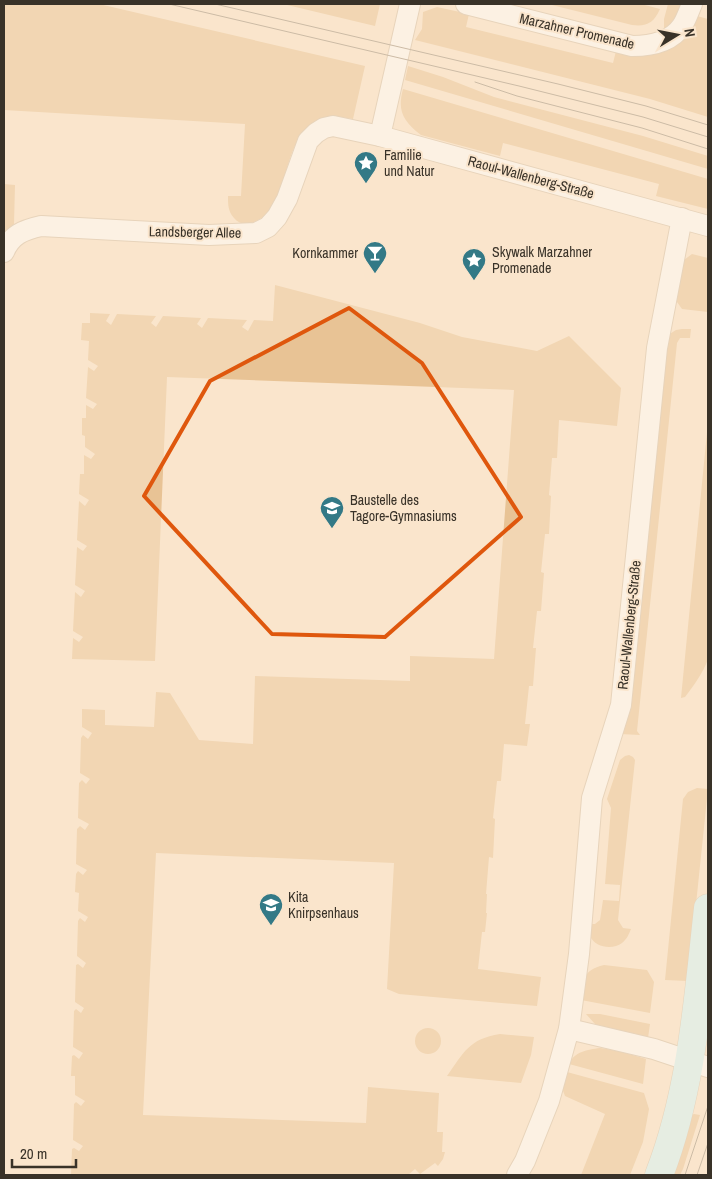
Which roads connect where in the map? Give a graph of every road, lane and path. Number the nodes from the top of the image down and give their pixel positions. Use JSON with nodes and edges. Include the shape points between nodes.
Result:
{"nodes":[{"id":1,"x":410,"y":4,"type":"edge"},
{"id":2,"x":466,"y":4,"type":"edge"},
{"id":3,"x":692,"y":4,"type":"edge"},
{"id":4,"x":380,"y":136,"type":"junction"},
{"id":5,"x":682,"y":218,"type":"junction"},
{"id":6,"x":708,"y":226,"type":"edge"},
{"id":7,"x":4,"y":252,"type":"edge"},
{"id":8,"x":708,"y":908,"type":"edge"},
{"id":9,"x":569,"y":1029,"type":"junction"},
{"id":10,"x":699,"y":1064,"type":"edge"},
{"id":11,"x":517,"y":1175,"type":"edge"},
{"id":12,"x":658,"y":1175,"type":"edge"}],
"edges":[{"from":1,"to":4,"type":"street"},
{"from":2,"to":3,"type":"street","name":"Marzahner Promenade","via":[[632,46],[646,46],[675,34]]},
{"from":4,"to":5,"type":"street","name":"Raoul-Wallenberg-Straße"},
{"from":4,"to":7,"type":"street","name":"Landsberger Allee","via":[[333,126],[316,133],[308,141],[277,217],[256,233],[209,235],[41,226],[16,235]]},
{"from":5,"to":6,"type":"street","name":"Raoul-Wallenberg-Straße"},
{"from":5,"to":9,"type":"street","name":"Raoul-Wallenberg-Straße","via":[[657,348],[621,706],[592,798],[580,954]]},
{"from":8,"to":10,"type":"main road"},
{"from":9,"to":10,"type":"street","via":[[654,1049]]},
{"from":9,"to":11,"type":"street","name":"Raoul-Wallenberg-Straße","via":[[549,1101]]},
{"from":10,"to":12,"type":"main road","via":[[677,1116]]}]}
